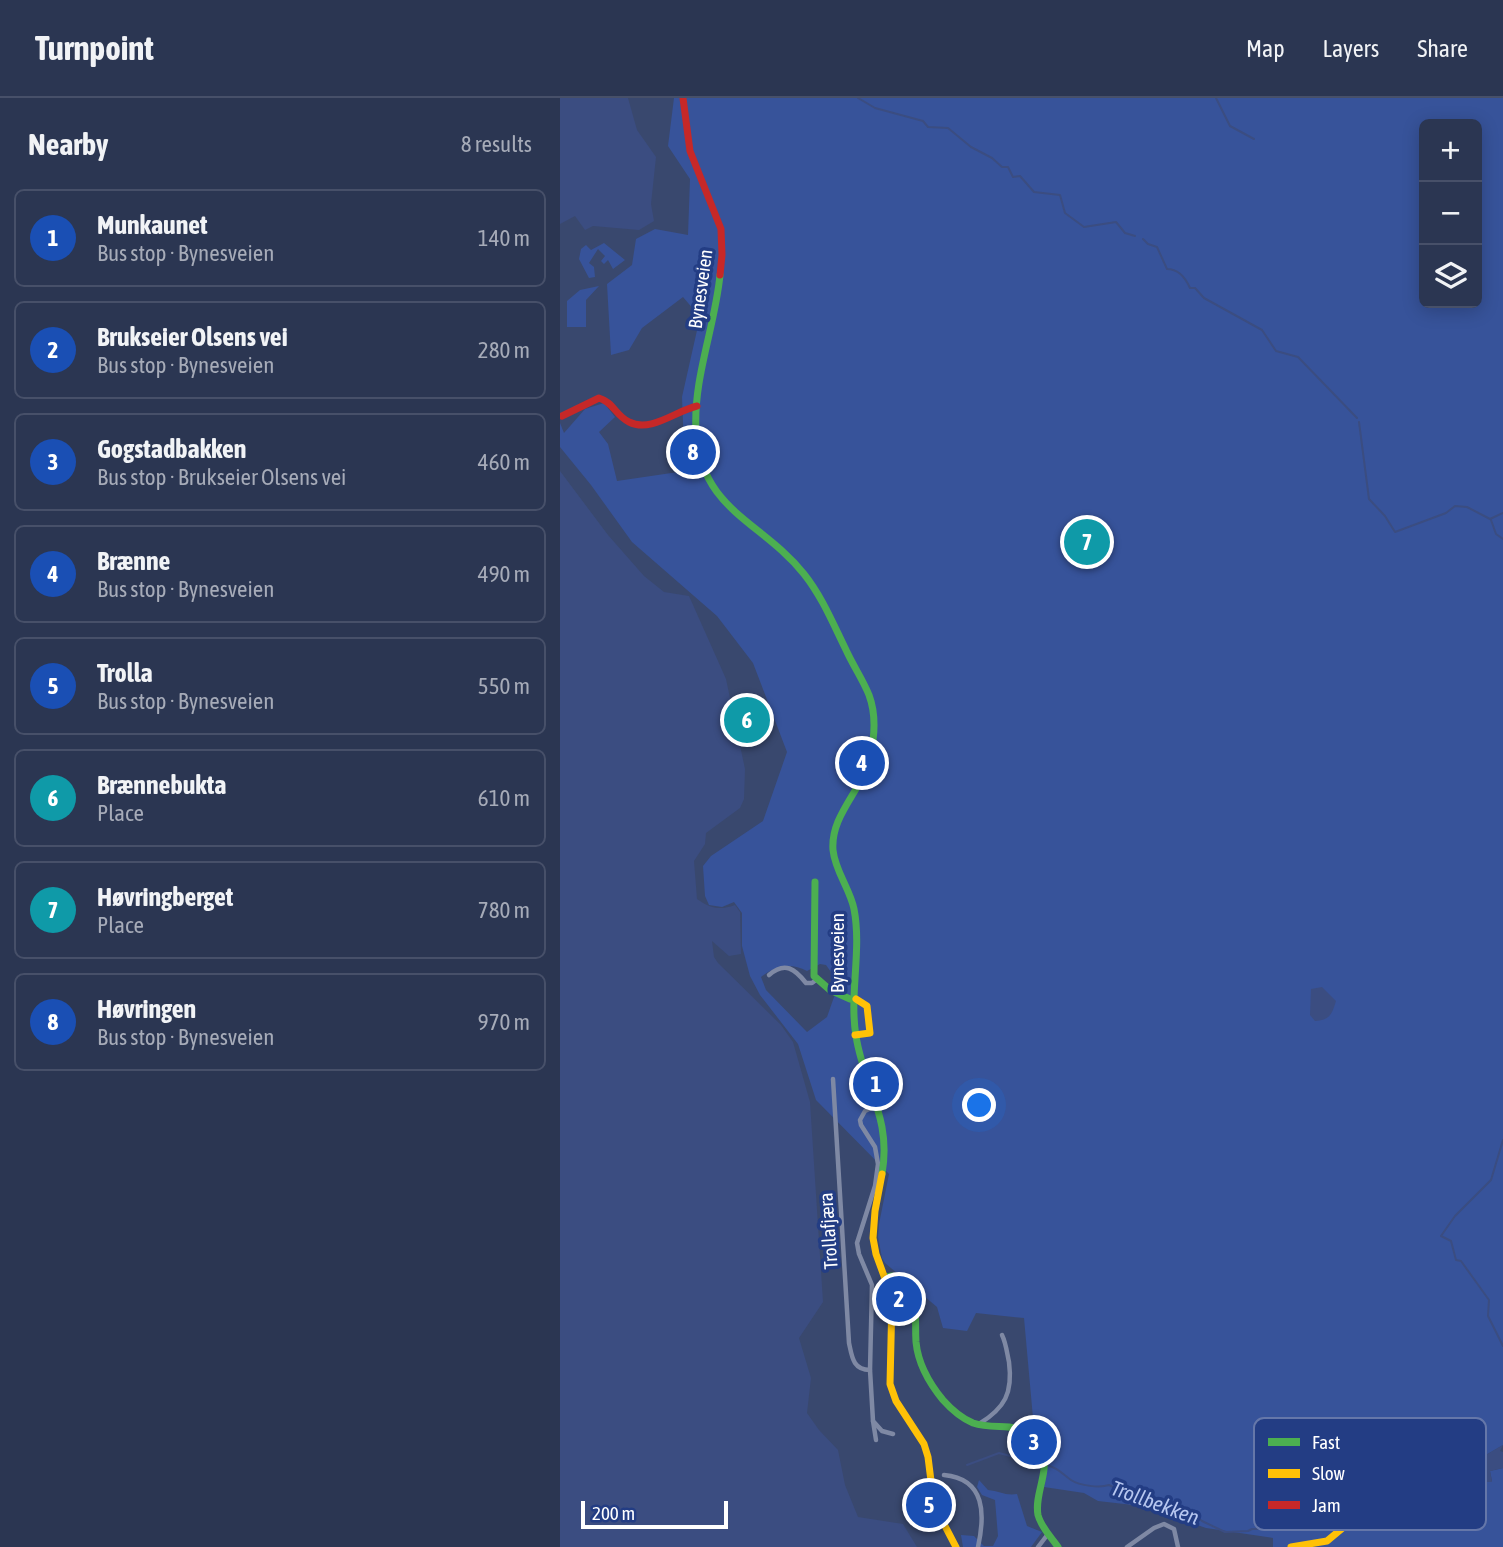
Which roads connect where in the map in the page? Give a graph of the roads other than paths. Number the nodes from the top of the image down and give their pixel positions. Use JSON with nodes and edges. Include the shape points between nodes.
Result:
{"nodes":[{"id":1,"x":683,"y":98,"type":"edge"},
{"id":2,"x":697,"y":406,"type":"junction"},
{"id":3,"x":562,"y":416,"type":"dead end"},
{"id":4,"x":815,"y":882,"type":"dead end"},
{"id":5,"x":769,"y":975,"type":"dead end"},
{"id":6,"x":816,"y":980,"type":"junction"},
{"id":7,"x":855,"y":1035,"type":"junction"},
{"id":8,"x":833,"y":1079,"type":"dead end"},
{"id":9,"x":878,"y":1105,"type":"junction"},
{"id":10,"x":886,"y":1277,"type":"junction"},
{"id":11,"x":1002,"y":1335,"type":"dead end"},
{"id":12,"x":870,"y":1370,"type":"junction"},
{"id":13,"x":873,"y":1420,"type":"junction"},
{"id":14,"x":978,"y":1425,"type":"junction"},
{"id":15,"x":893,"y":1434,"type":"dead end"},
{"id":16,"x":876,"y":1440,"type":"dead end"},
{"id":17,"x":944,"y":1475,"type":"dead end"},
{"id":18,"x":1340,"y":1530,"type":"edge"},
{"id":19,"x":1048,"y":1534,"type":"junction"},
{"id":20,"x":956,"y":1547,"type":"edge"},
{"id":21,"x":978,"y":1547,"type":"edge"},
{"id":22,"x":1038,"y":1547,"type":"edge"},
{"id":23,"x":1058,"y":1547,"type":"edge"},
{"id":24,"x":1127,"y":1547,"type":"edge"},
{"id":25,"x":1178,"y":1547,"type":"edge"},
{"id":26,"x":1291,"y":1547,"type":"edge"}],
"edges":[{"from":1,"to":2,"type":"main road","name":"Bynesveien","via":[[694,162],[718,214],[722,237],[719,289]]},
{"from":2,"to":3,"type":"main road","via":[[638,425],[599,398]]},
{"from":2,"to":7,"type":"main road","name":"Bynesveien","via":[[697,447],[711,485],[814,584],[870,700],[870,753],[833,841],[834,858],[856,917]]},
{"from":4,"to":6,"type":"main road","name":"Bynesveien"},
{"from":5,"to":6,"type":"street","name":"Bynesveien","via":[[777,969],[792,969],[806,983]]},
{"from":6,"to":7,"type":"main road","name":"Bynesveien","via":[[867,1006],[870,1033]]},
{"from":7,"to":9,"type":"main road","name":"Bynesveien"},
{"from":8,"to":12,"type":"street","name":"Trollafjæra","via":[[849,1343],[856,1366]]},
{"from":9,"to":10,"type":"main road","name":"Bynesveien","via":[[885,1162],[873,1239]]},
{"from":9,"to":12,"type":"street","name":"Trollafjæra","via":[[865,1111],[860,1120],[877,1157],[875,1186],[857,1243],[872,1285]]},
{"from":10,"to":14,"type":"main road","via":[[900,1282],[917,1303],[917,1349],[927,1377],[950,1406]]},
{"from":10,"to":20,"type":"main road","name":"Bynesveien","via":[[893,1310],[891,1391],[926,1447],[934,1503]]},
{"from":11,"to":14,"type":"street","via":[[1010,1391],[998,1409]]},
{"from":12,"to":13,"type":"street","name":"Trollafjæra"},
{"from":13,"to":15,"type":"street"},
{"from":13,"to":16,"type":"street","name":"Trollafjæra"},
{"from":14,"to":19,"type":"main road","via":[[1024,1429],[1036,1442],[1045,1471],[1037,1506]]},
{"from":17,"to":21,"type":"street","via":[[963,1480],[979,1496]]},
{"from":18,"to":26,"type":"main road","via":[[1326,1541]]},
{"from":19,"to":22,"type":"street"},
{"from":19,"to":23,"type":"main road"},
{"from":24,"to":25,"type":"street","via":[[1164,1524],[1174,1529]]}]}
